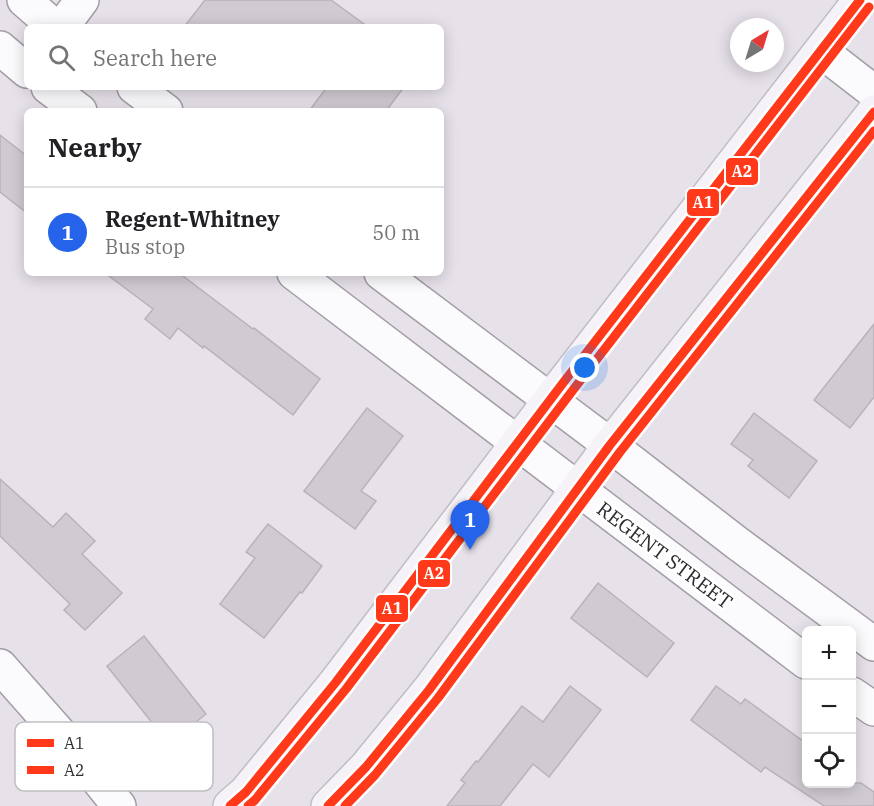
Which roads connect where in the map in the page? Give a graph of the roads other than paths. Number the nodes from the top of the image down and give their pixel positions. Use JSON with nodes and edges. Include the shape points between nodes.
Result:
{"nodes":[{"id":1,"x":24,"y":0,"type":"edge"},
{"id":2,"x":82,"y":0,"type":"edge"},
{"id":3,"x":860,"y":0,"type":"edge"},
{"id":4,"x":52,"y":24,"type":"edge"},
{"id":5,"x":64,"y":24,"type":"edge"},
{"id":6,"x":0,"y":48,"type":"edge"},
{"id":7,"x":821,"y":51,"type":"junction"},
{"id":8,"x":24,"y":68,"type":"edge"},
{"id":9,"x":52,"y":90,"type":"edge"},
{"id":10,"x":138,"y":90,"type":"edge"},
{"id":11,"x":874,"y":92,"type":"edge"},
{"id":12,"x":76,"y":108,"type":"edge"},
{"id":13,"x":162,"y":108,"type":"edge"},
{"id":14,"x":874,"y":112,"type":"edge"},
{"id":15,"x":298,"y":276,"type":"edge"},
{"id":16,"x":385,"y":276,"type":"edge"},
{"id":17,"x":550,"y":400,"type":"junction"},
{"id":18,"x":519,"y":442,"type":"junction"},
{"id":19,"x":610,"y":445,"type":"junction"},
{"id":20,"x":579,"y":489,"type":"junction"},
{"id":21,"x":874,"y":644,"type":"edge"},
{"id":22,"x":802,"y":658,"type":"edge"},
{"id":23,"x":0,"y":666,"type":"edge"},
{"id":24,"x":856,"y":697,"type":"edge"},
{"id":25,"x":874,"y":709,"type":"edge"},
{"id":26,"x":49,"y":722,"type":"edge"},
{"id":27,"x":107,"y":791,"type":"edge"},
{"id":28,"x":119,"y":806,"type":"edge"},
{"id":29,"x":230,"y":806,"type":"edge"},
{"id":30,"x":328,"y":806,"type":"edge"}],
"edges":[{"from":1,"to":4,"type":"street"},
{"from":2,"to":5,"type":"street"},
{"from":3,"to":7,"type":"main road"},
{"from":6,"to":8,"type":"street"},
{"from":7,"to":11,"type":"street"},
{"from":7,"to":17,"type":"main road"},
{"from":9,"to":12,"type":"street"},
{"from":10,"to":13,"type":"street"},
{"from":14,"to":19,"type":"main road"},
{"from":15,"to":18,"type":"street","name":"REGENT STREET"},
{"from":16,"to":17,"type":"street"},
{"from":17,"to":18,"type":"main road"},
{"from":17,"to":19,"type":"street"},
{"from":18,"to":20,"type":"street","name":"REGENT STREET"},
{"from":18,"to":29,"type":"main road","via":[[336,682],[246,792]]},
{"from":19,"to":20,"type":"main road"},
{"from":19,"to":21,"type":"street"},
{"from":20,"to":22,"type":"street","name":"REGENT STREET"},
{"from":20,"to":30,"type":"main road","via":[[429,690],[366,767]]},
{"from":23,"to":26,"type":"street"},
{"from":24,"to":25,"type":"street"},
{"from":27,"to":28,"type":"street"}]}
